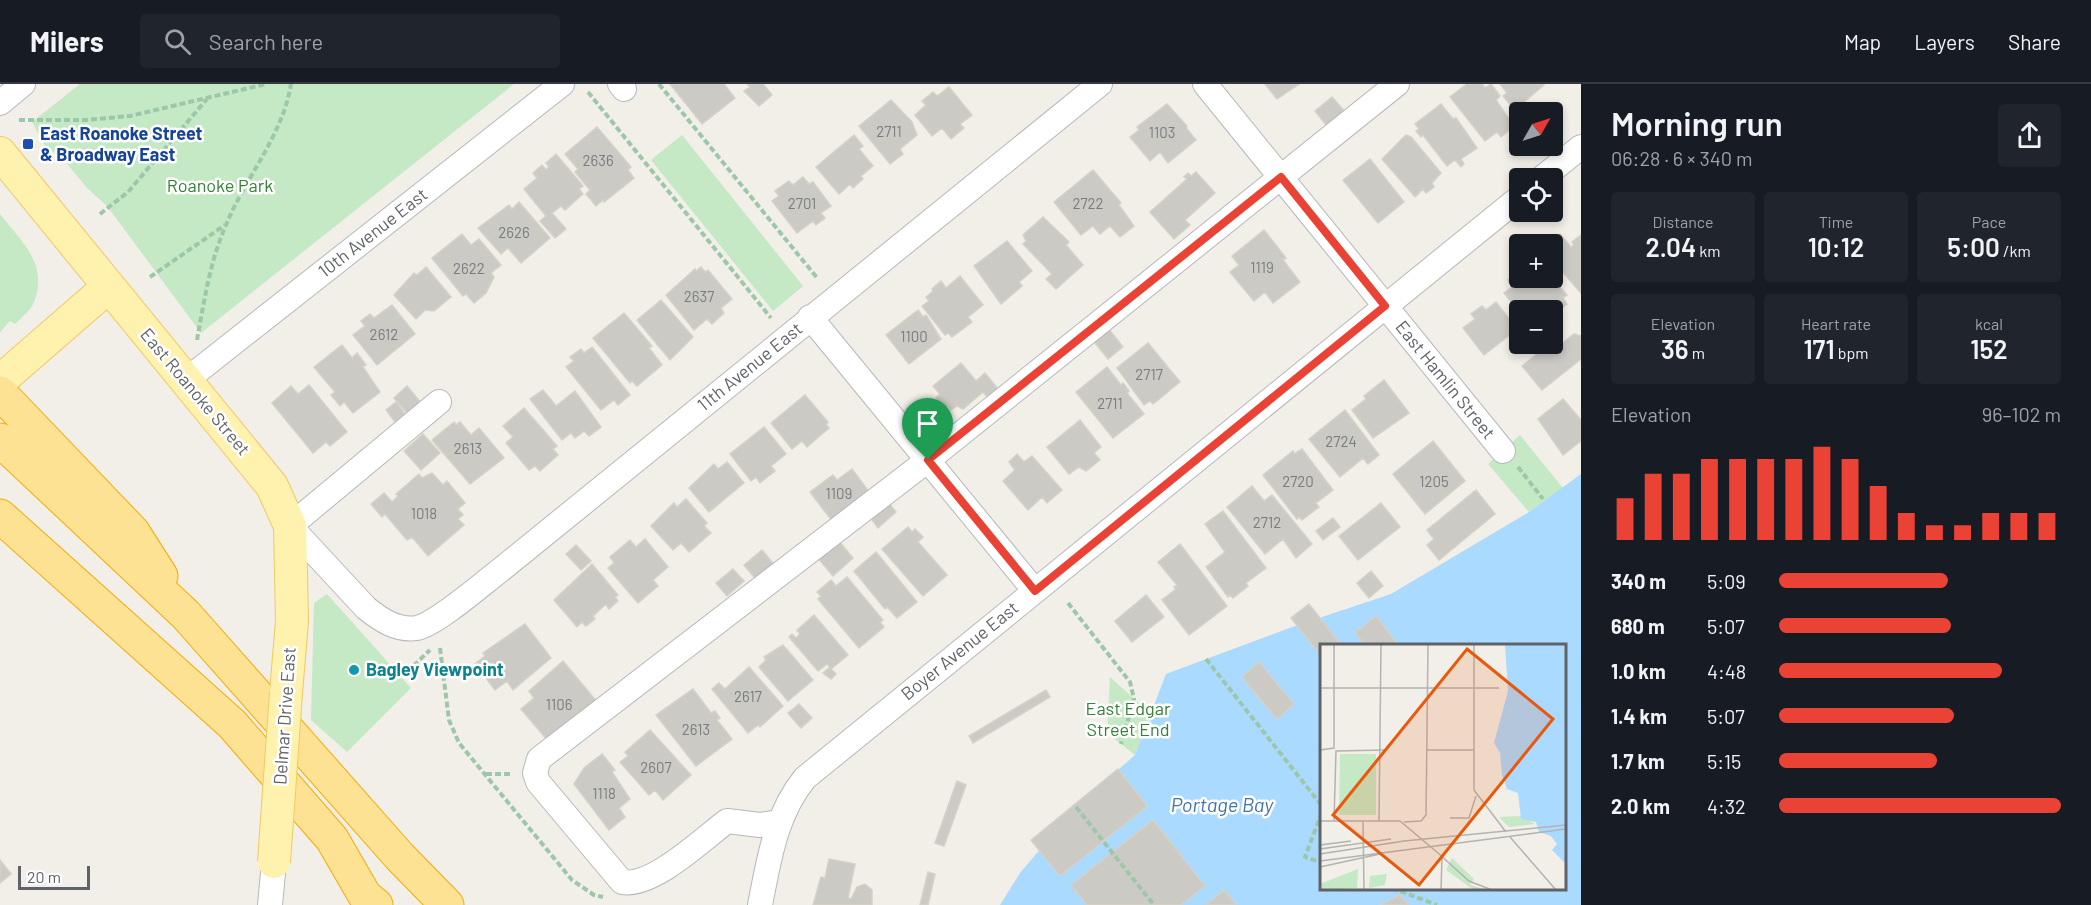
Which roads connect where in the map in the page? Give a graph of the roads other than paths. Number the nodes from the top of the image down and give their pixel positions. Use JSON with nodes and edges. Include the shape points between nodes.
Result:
{"nodes":[{"id":1,"x":23,"y":84,"type":"edge"},
{"id":2,"x":562,"y":84,"type":"edge"},
{"id":3,"x":1100,"y":84,"type":"edge"},
{"id":4,"x":1205,"y":84,"type":"edge"},
{"id":5,"x":1397,"y":84,"type":"edge"},
{"id":6,"x":0,"y":103,"type":"edge"},
{"id":7,"x":1581,"y":147,"type":"edge"},
{"id":8,"x":0,"y":153,"type":"edge"},
{"id":9,"x":1555,"y":168,"type":"edge"},
{"id":10,"x":1281,"y":177,"type":"junction"},
{"id":11,"x":1509,"y":206,"type":"edge"},
{"id":12,"x":108,"y":287,"type":"junction"},
{"id":13,"x":1385,"y":306,"type":"junction"},
{"id":14,"x":810,"y":317,"type":"junction"},
{"id":15,"x":5,"y":381,"type":"edge"},
{"id":16,"x":185,"y":381,"type":"junction"},
{"id":17,"x":439,"y":402,"type":"dead end"},
{"id":18,"x":0,"y":440,"type":"edge"},
{"id":19,"x":1509,"y":457,"type":"road end"},
{"id":20,"x":928,"y":460,"type":"junction"},
{"id":21,"x":0,"y":516,"type":"edge"},
{"id":22,"x":290,"y":526,"type":"junction"},
{"id":23,"x":0,"y":535,"type":"edge"},
{"id":24,"x":48,"y":560,"type":"junction"},
{"id":25,"x":1035,"y":591,"type":"junction"},
{"id":26,"x":186,"y":615,"type":"junction"},
{"id":27,"x":391,"y":625,"type":"joint"},
{"id":28,"x":779,"y":822,"type":"junction"},
{"id":29,"x":274,"y":862,"type":"joint"},
{"id":30,"x":371,"y":901,"type":"edge"},
{"id":31,"x":270,"y":904,"type":"edge"},
{"id":32,"x":447,"y":905,"type":"edge"},
{"id":33,"x":760,"y":905,"type":"edge"}],
"edges":[{"from":1,"to":6,"type":"street"},
{"from":2,"to":16,"type":"street","name":"10th Avenue East","via":[[203,352]]},
{"from":3,"to":14,"type":"street","name":"11th Avenue East"},
{"from":4,"to":10,"type":"street","name":"East Hamlin Street"},
{"from":5,"to":10,"type":"street"},
{"from":7,"to":9,"type":"street"},
{"from":8,"to":12,"type":"main road","name":"East Roanoke Street"},
{"from":10,"to":13,"type":"street","name":"East Hamlin Street"},
{"from":10,"to":20,"type":"street"},
{"from":11,"to":13,"type":"street","name":"Boyer Avenue East"},
{"from":12,"to":15,"type":"main road"},
{"from":12,"to":16,"type":"main road","name":"East Roanoke Street"},
{"from":13,"to":19,"type":"street","name":"East Hamlin Street"},
{"from":13,"to":25,"type":"street","name":"Boyer Avenue East"},
{"from":14,"to":20,"type":"street"},
{"from":14,"to":27,"type":"street","name":"11th Avenue East","via":[[437,618],[417,628]]},
{"from":15,"to":26,"type":"highway","via":[[134,532]]},
{"from":16,"to":22,"type":"main road","name":"East Roanoke Street","via":[[272,486]]},
{"from":17,"to":22,"type":"street"},
{"from":18,"to":26,"type":"highway"},
{"from":20,"to":25,"type":"street"},
{"from":20,"to":28,"type":"street","via":[[539,759],[525,774],[538,782],[622,882],[631,884],[661,871],[727,821],[760,825]]},
{"from":21,"to":24,"type":"highway"},
{"from":22,"to":27,"type":"street","name":"East Roanoke Street","via":[[366,608]]},
{"from":22,"to":29,"type":"main road","name":"Delmar Drive East","bridge":true,"via":[[292,621]]},
{"from":23,"to":24,"type":"highway"},
{"from":24,"to":30,"type":"highway","via":[[232,724],[332,839]]},
{"from":25,"to":28,"type":"street","name":"Boyer Avenue East","via":[[805,778],[792,794]]},
{"from":26,"to":32,"type":"highway"},
{"from":28,"to":33,"type":"street","name":"Boyer Avenue East"},
{"from":29,"to":31,"type":"street","name":"Delmar Drive East"}]}
